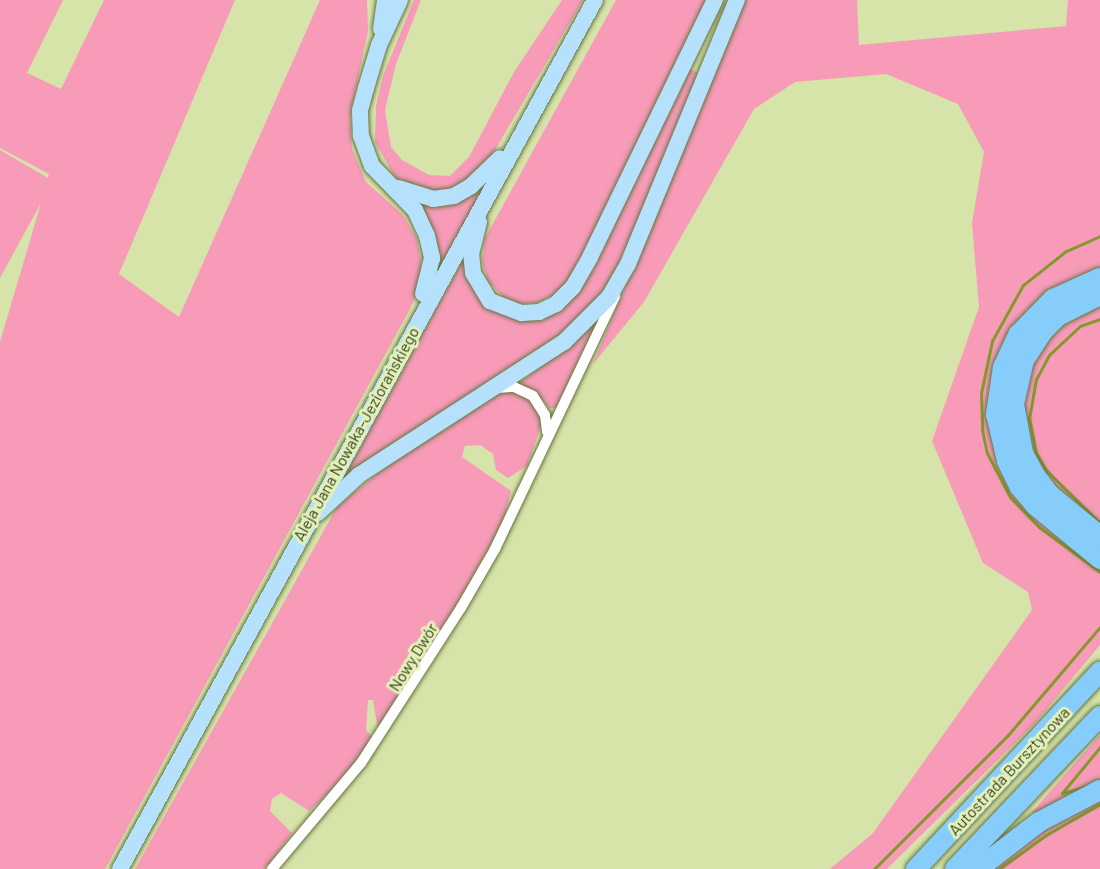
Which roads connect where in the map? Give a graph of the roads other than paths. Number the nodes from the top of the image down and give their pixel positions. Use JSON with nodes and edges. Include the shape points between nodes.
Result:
{"nodes":[{"id":1,"x":400,"y":0,"type":"edge"},
{"id":2,"x":595,"y":0,"type":"edge"},
{"id":3,"x":715,"y":0,"type":"edge"},
{"id":4,"x":736,"y":0,"type":"edge"},
{"id":5,"x":383,"y":2,"type":"edge"},
{"id":6,"x":379,"y":45,"type":"junction"},
{"id":7,"x":518,"y":137,"type":"junction"},
{"id":8,"x":391,"y":186,"type":"junction"},
{"id":9,"x":486,"y":195,"type":"junction"},
{"id":10,"x":622,"y":277,"type":"junction"},
{"id":11,"x":1100,"y":278,"type":"edge"},
{"id":12,"x":1100,"y":295,"type":"edge"},
{"id":13,"x":406,"y":343,"type":"junction"},
{"id":14,"x":495,"y":388,"type":"junction"},
{"id":15,"x":545,"y":439,"type":"junction"},
{"id":16,"x":306,"y":524,"type":"junction"},
{"id":17,"x":1100,"y":536,"type":"edge"},
{"id":18,"x":1100,"y":559,"type":"edge"},
{"id":19,"x":1100,"y":672,"type":"edge"},
{"id":20,"x":1100,"y":716,"type":"edge"},
{"id":21,"x":1100,"y":790,"type":"edge"},
{"id":22,"x":120,"y":869,"type":"edge"},
{"id":23,"x":272,"y":869,"type":"edge"},
{"id":24,"x":916,"y":869,"type":"edge"},
{"id":25,"x":956,"y":869,"type":"edge"},
{"id":26,"x":978,"y":869,"type":"edge"}],
"edges":[{"from":1,"to":6,"type":"main road"},
{"from":2,"to":7,"type":"main road","name":"Aleja Jana Nowaka-Jeziorańskiego"},
{"from":3,"to":9,"type":"main road","via":[[590,257],[573,287],[556,304],[539,312],[522,313],[490,301],[479,288],[471,253]]},
{"from":4,"to":10,"type":"main road"},
{"from":5,"to":6,"type":"main road"},
{"from":6,"to":8,"type":"main road","via":[[363,100],[360,129],[368,159]]},
{"from":7,"to":8,"type":"main road","via":[[488,171],[454,196],[433,199]]},
{"from":7,"to":9,"type":"main road","name":"Aleja Jana Nowaka-Jeziorańskiego"},
{"from":8,"to":13,"type":"main road","via":[[415,210],[428,236],[432,258],[430,277]]},
{"from":9,"to":13,"type":"main road","name":"Aleja Jana Nowaka-Jeziorańskiego"},
{"from":10,"to":14,"type":"main road","via":[[584,324]]},
{"from":10,"to":15,"type":"street","name":"Nowy Dwór","via":[[593,347]]},
{"from":11,"to":18,"type":"highway","via":[[1053,299],[1018,335],[1003,367],[996,414],[1007,460],[1019,486],[1036,506]]},
{"from":12,"to":17,"type":"highway","via":[[1058,316],[1043,331],[1024,360],[1014,404],[1023,453],[1034,474],[1049,494]]},
{"from":13,"to":16,"type":"main road","name":"Aleja Jana Nowaka-Jeziorańskiego"},
{"from":14,"to":15,"type":"street","via":[[514,387],[538,400],[547,423]]},
{"from":14,"to":16,"type":"main road","via":[[359,475]]},
{"from":15,"to":23,"type":"street","name":"Nowy Dwór","via":[[495,549],[421,674],[345,785]]},
{"from":16,"to":22,"type":"main road","name":"Aleja Jana Nowaka-Jeziorańskiego"},
{"from":19,"to":24,"type":"highway","name":"Autostrada Bursztynowa"},
{"from":20,"to":25,"type":"highway","name":"Autostrada Bursztynowa"},
{"from":21,"to":26,"type":"highway","via":[[1039,822]]}]}
